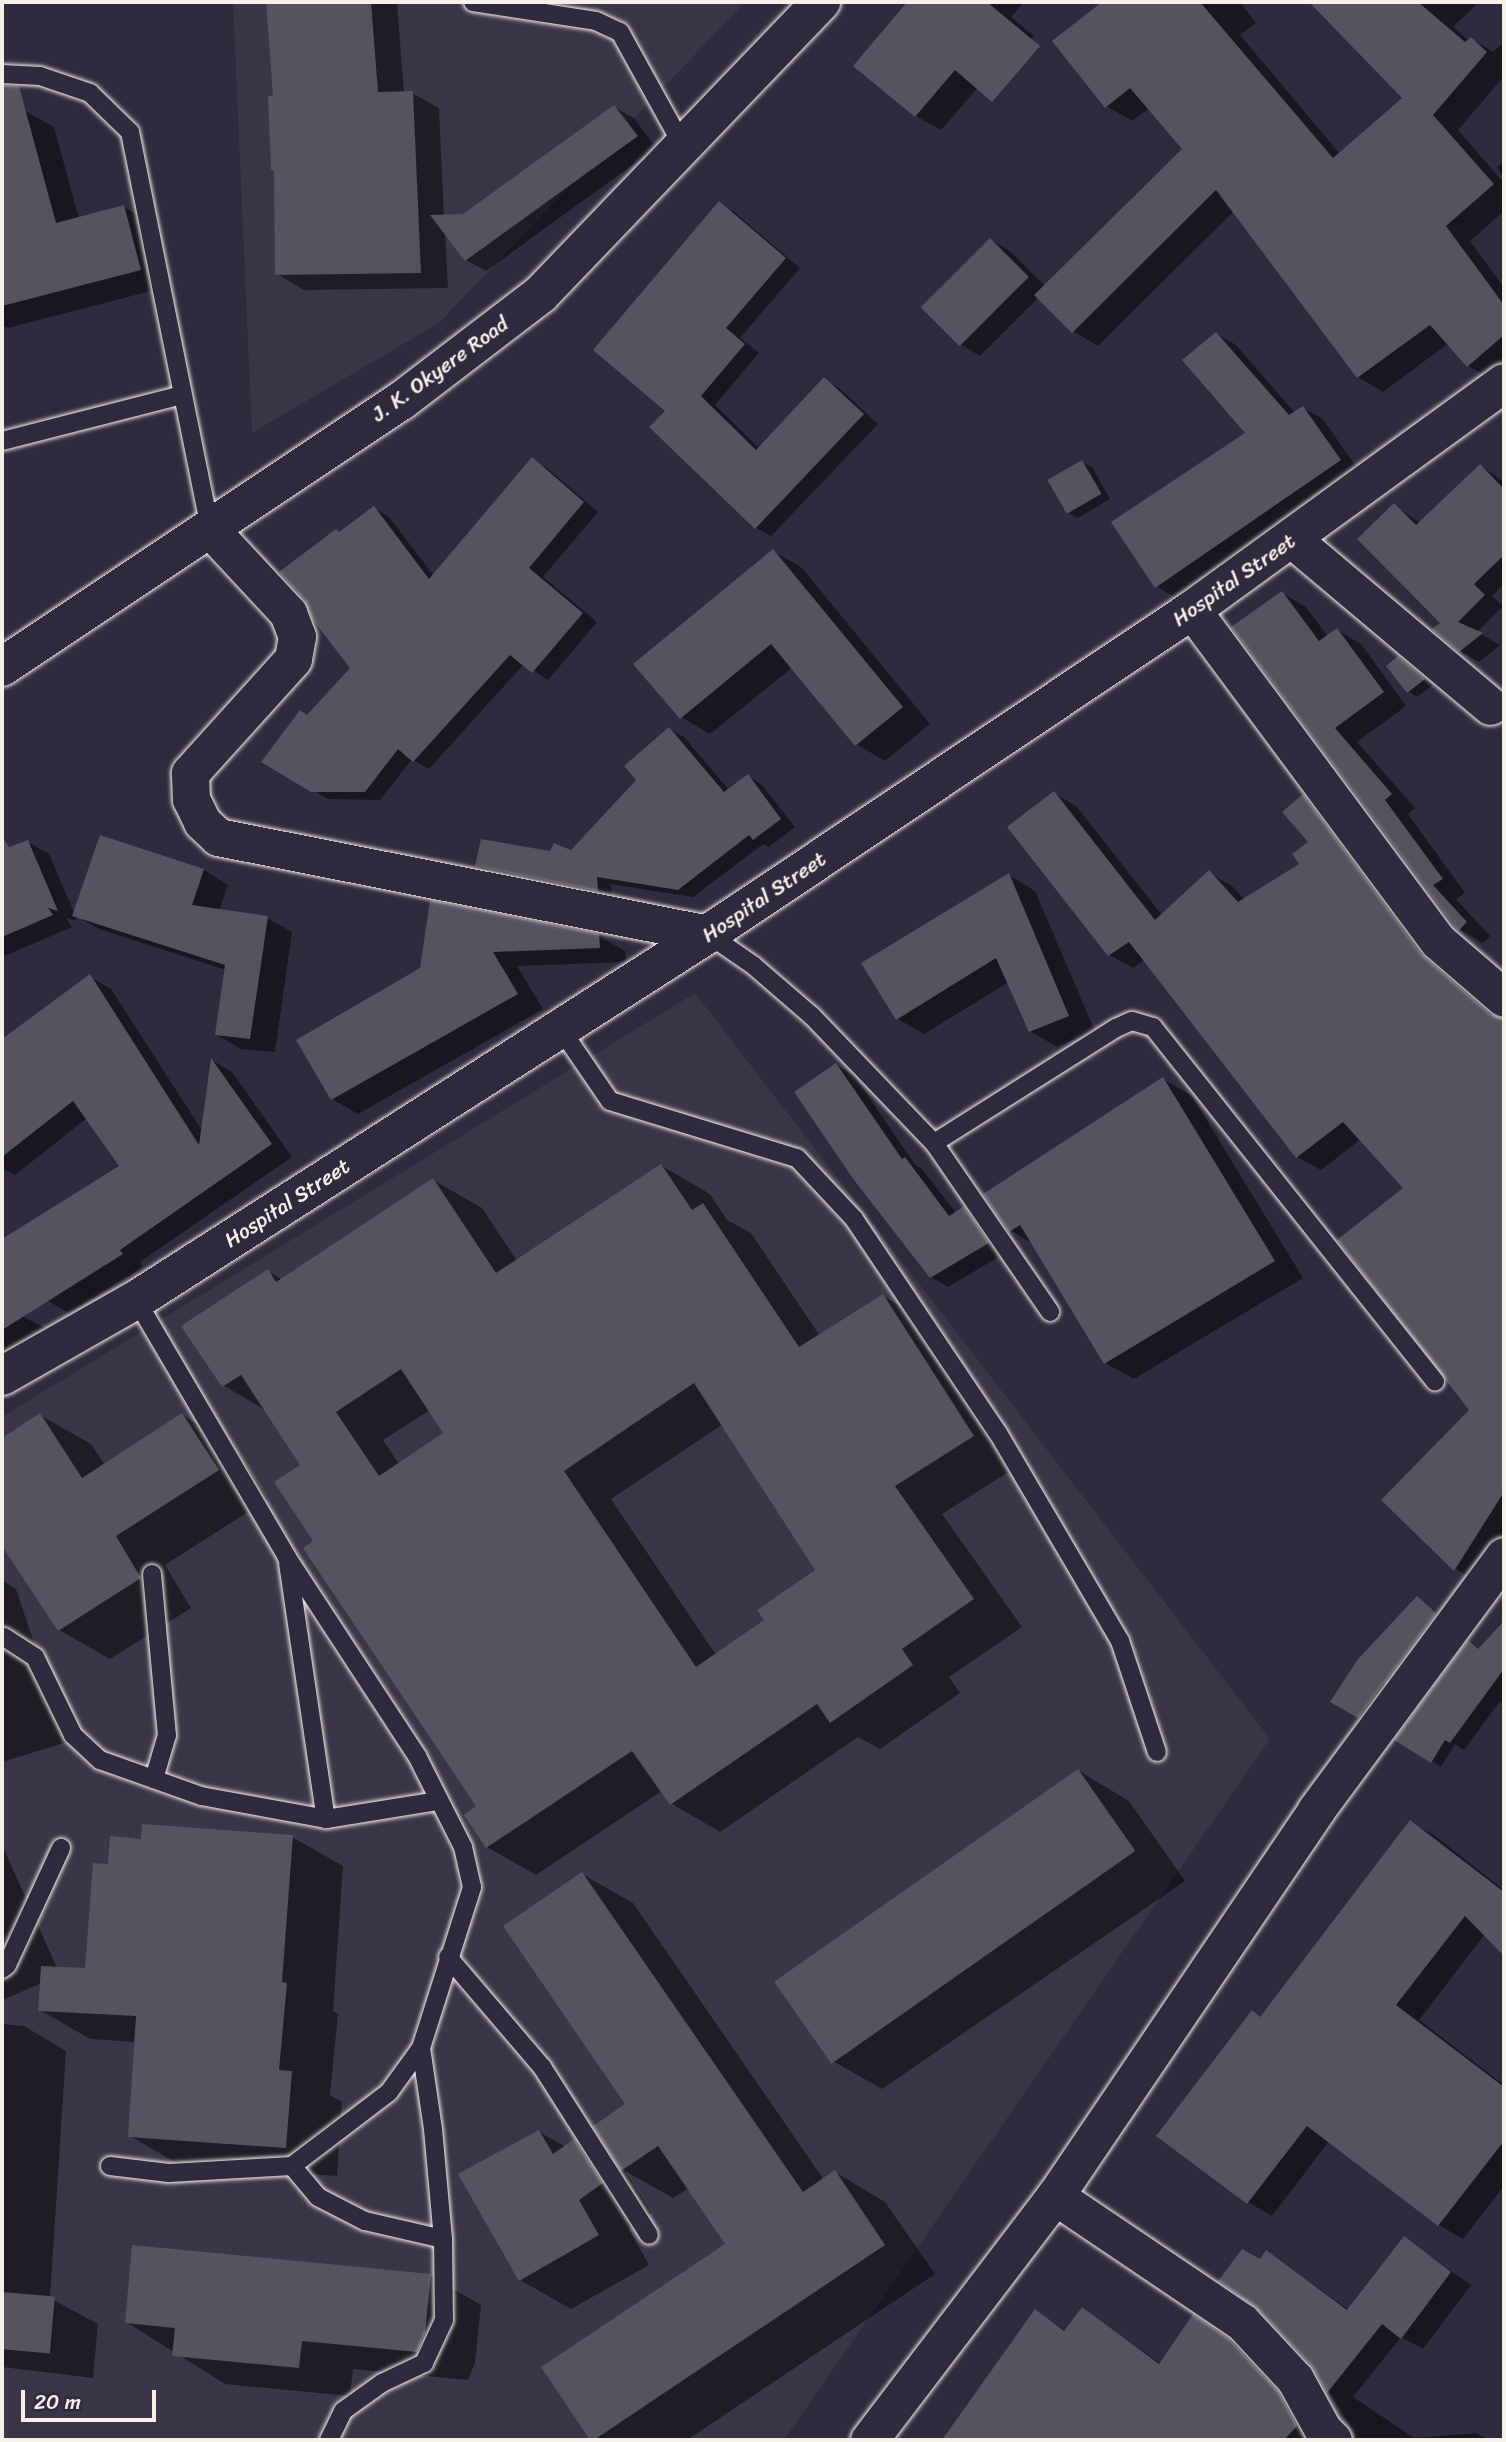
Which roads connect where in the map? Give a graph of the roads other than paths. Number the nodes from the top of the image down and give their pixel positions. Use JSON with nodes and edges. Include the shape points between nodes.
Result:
{"nodes":[{"id":1,"x":473,"y":2,"type":"edge"},
{"id":2,"x":821,"y":2,"type":"edge"},
{"id":3,"x":2,"y":74,"type":"edge"},
{"id":4,"x":683,"y":146,"type":"junction"},
{"id":5,"x":1504,"y":383,"type":"edge"},
{"id":6,"x":183,"y":395,"type":"junction"},
{"id":7,"x":2,"y":441,"type":"edge"},
{"id":8,"x":210,"y":528,"type":"junction"},
{"id":9,"x":1292,"y":539,"type":"junction"},
{"id":10,"x":1192,"y":610,"type":"junction"},
{"id":11,"x":2,"y":667,"type":"edge"},
{"id":12,"x":1490,"y":706,"type":"dead end"},
{"id":13,"x":708,"y":934,"type":"junction"},
{"id":14,"x":1504,"y":998,"type":"edge"},
{"id":15,"x":560,"y":1028,"type":"junction"},
{"id":16,"x":934,"y":1143,"type":"junction"},
{"id":17,"x":136,"y":1300,"type":"junction"},
{"id":18,"x":1051,"y":1312,"type":"dead end"},
{"id":19,"x":2,"y":1376,"type":"edge"},
{"id":20,"x":1435,"y":1382,"type":"dead end"},
{"id":21,"x":1504,"y":1556,"type":"edge"},
{"id":22,"x":287,"y":1557,"type":"junction"},
{"id":23,"x":152,"y":1574,"type":"dead end"},
{"id":24,"x":4,"y":1637,"type":"dead end"},
{"id":25,"x":1157,"y":1752,"type":"dead end"},
{"id":26,"x":154,"y":1779,"type":"junction"},
{"id":27,"x":439,"y":1801,"type":"junction"},
{"id":28,"x":326,"y":1819,"type":"junction"},
{"id":29,"x":61,"y":1848,"type":"dead end"},
{"id":30,"x":449,"y":1957,"type":"junction"},
{"id":31,"x":2,"y":1969,"type":"edge"},
{"id":32,"x":421,"y":2048,"type":"junction"},
{"id":33,"x":110,"y":2166,"type":"dead end"},
{"id":34,"x":292,"y":2166,"type":"junction"},
{"id":35,"x":1055,"y":2196,"type":"junction"},
{"id":36,"x":649,"y":2235,"type":"dead end"},
{"id":37,"x":443,"y":2239,"type":"junction"},
{"id":38,"x":329,"y":2440,"type":"edge"},
{"id":39,"x":869,"y":2440,"type":"edge"},
{"id":40,"x":1332,"y":2440,"type":"edge"}],
"edges":[{"from":1,"to":4,"type":"lane","via":[[596,21],[620,32]]},
{"from":2,"to":4,"type":"street","name":"J. K. Okyere Road"},
{"from":3,"to":6,"type":"lane","via":[[40,76],[90,93],[130,132]]},
{"from":4,"to":8,"type":"street","name":"J. K. Okyere Road","via":[[541,295],[401,401]]},
{"from":5,"to":9,"type":"street","name":"Hospital Street"},
{"from":6,"to":7,"type":"lane"},
{"from":6,"to":8,"type":"lane"},
{"from":8,"to":11,"type":"street","name":"J. K. Okyere Road"},
{"from":8,"to":13,"type":"street","via":[[288,613],[297,636],[293,659],[190,773],[191,799],[202,822],[218,837]]},
{"from":9,"to":10,"type":"street","name":"Hospital Street"},
{"from":9,"to":12,"type":"street"},
{"from":10,"to":13,"type":"street","name":"Hospital Street"},
{"from":10,"to":14,"type":"street","via":[[1438,941]]},
{"from":13,"to":15,"type":"street","name":"Hospital Street"},
{"from":13,"to":16,"type":"lane","via":[[812,1016]]},
{"from":15,"to":17,"type":"street","name":"Hospital Street"},
{"from":15,"to":25,"type":"lane","via":[[610,1101],[797,1158],[854,1219],[998,1433],[1120,1640]]},
{"from":16,"to":18,"type":"lane"},
{"from":16,"to":20,"type":"lane","via":[[1116,1028],[1132,1021],[1153,1027]]},
{"from":17,"to":19,"type":"street","name":"Hospital Street"},
{"from":17,"to":22,"type":"lane"},
{"from":21,"to":35,"type":"street","via":[[1316,1810]]},
{"from":22,"to":27,"type":"lane","via":[[418,1756]]},
{"from":22,"to":28,"type":"lane"},
{"from":23,"to":26,"type":"lane","via":[[167,1735]]},
{"from":24,"to":26,"type":"lane","via":[[35,1657],[73,1735],[100,1760]]},
{"from":26,"to":28,"type":"lane","via":[[201,1796]]},
{"from":27,"to":28,"type":"lane"},
{"from":27,"to":30,"type":"lane","via":[[463,1847],[472,1887]]},
{"from":29,"to":31,"type":"lane"},
{"from":30,"to":32,"type":"lane"},
{"from":30,"to":36,"type":"lane","via":[[542,2067]]},
{"from":32,"to":34,"type":"lane","via":[[390,2092]]},
{"from":32,"to":37,"type":"lane"},
{"from":33,"to":34,"type":"lane","via":[[169,2173]]},
{"from":34,"to":37,"type":"lane","via":[[318,2197],[365,2221]]},
{"from":35,"to":39,"type":"street"},
{"from":35,"to":40,"type":"street","via":[[1242,2322],[1295,2379]]},
{"from":37,"to":38,"type":"lane","via":[[444,2320],[424,2363],[382,2383],[343,2411]]}]}
